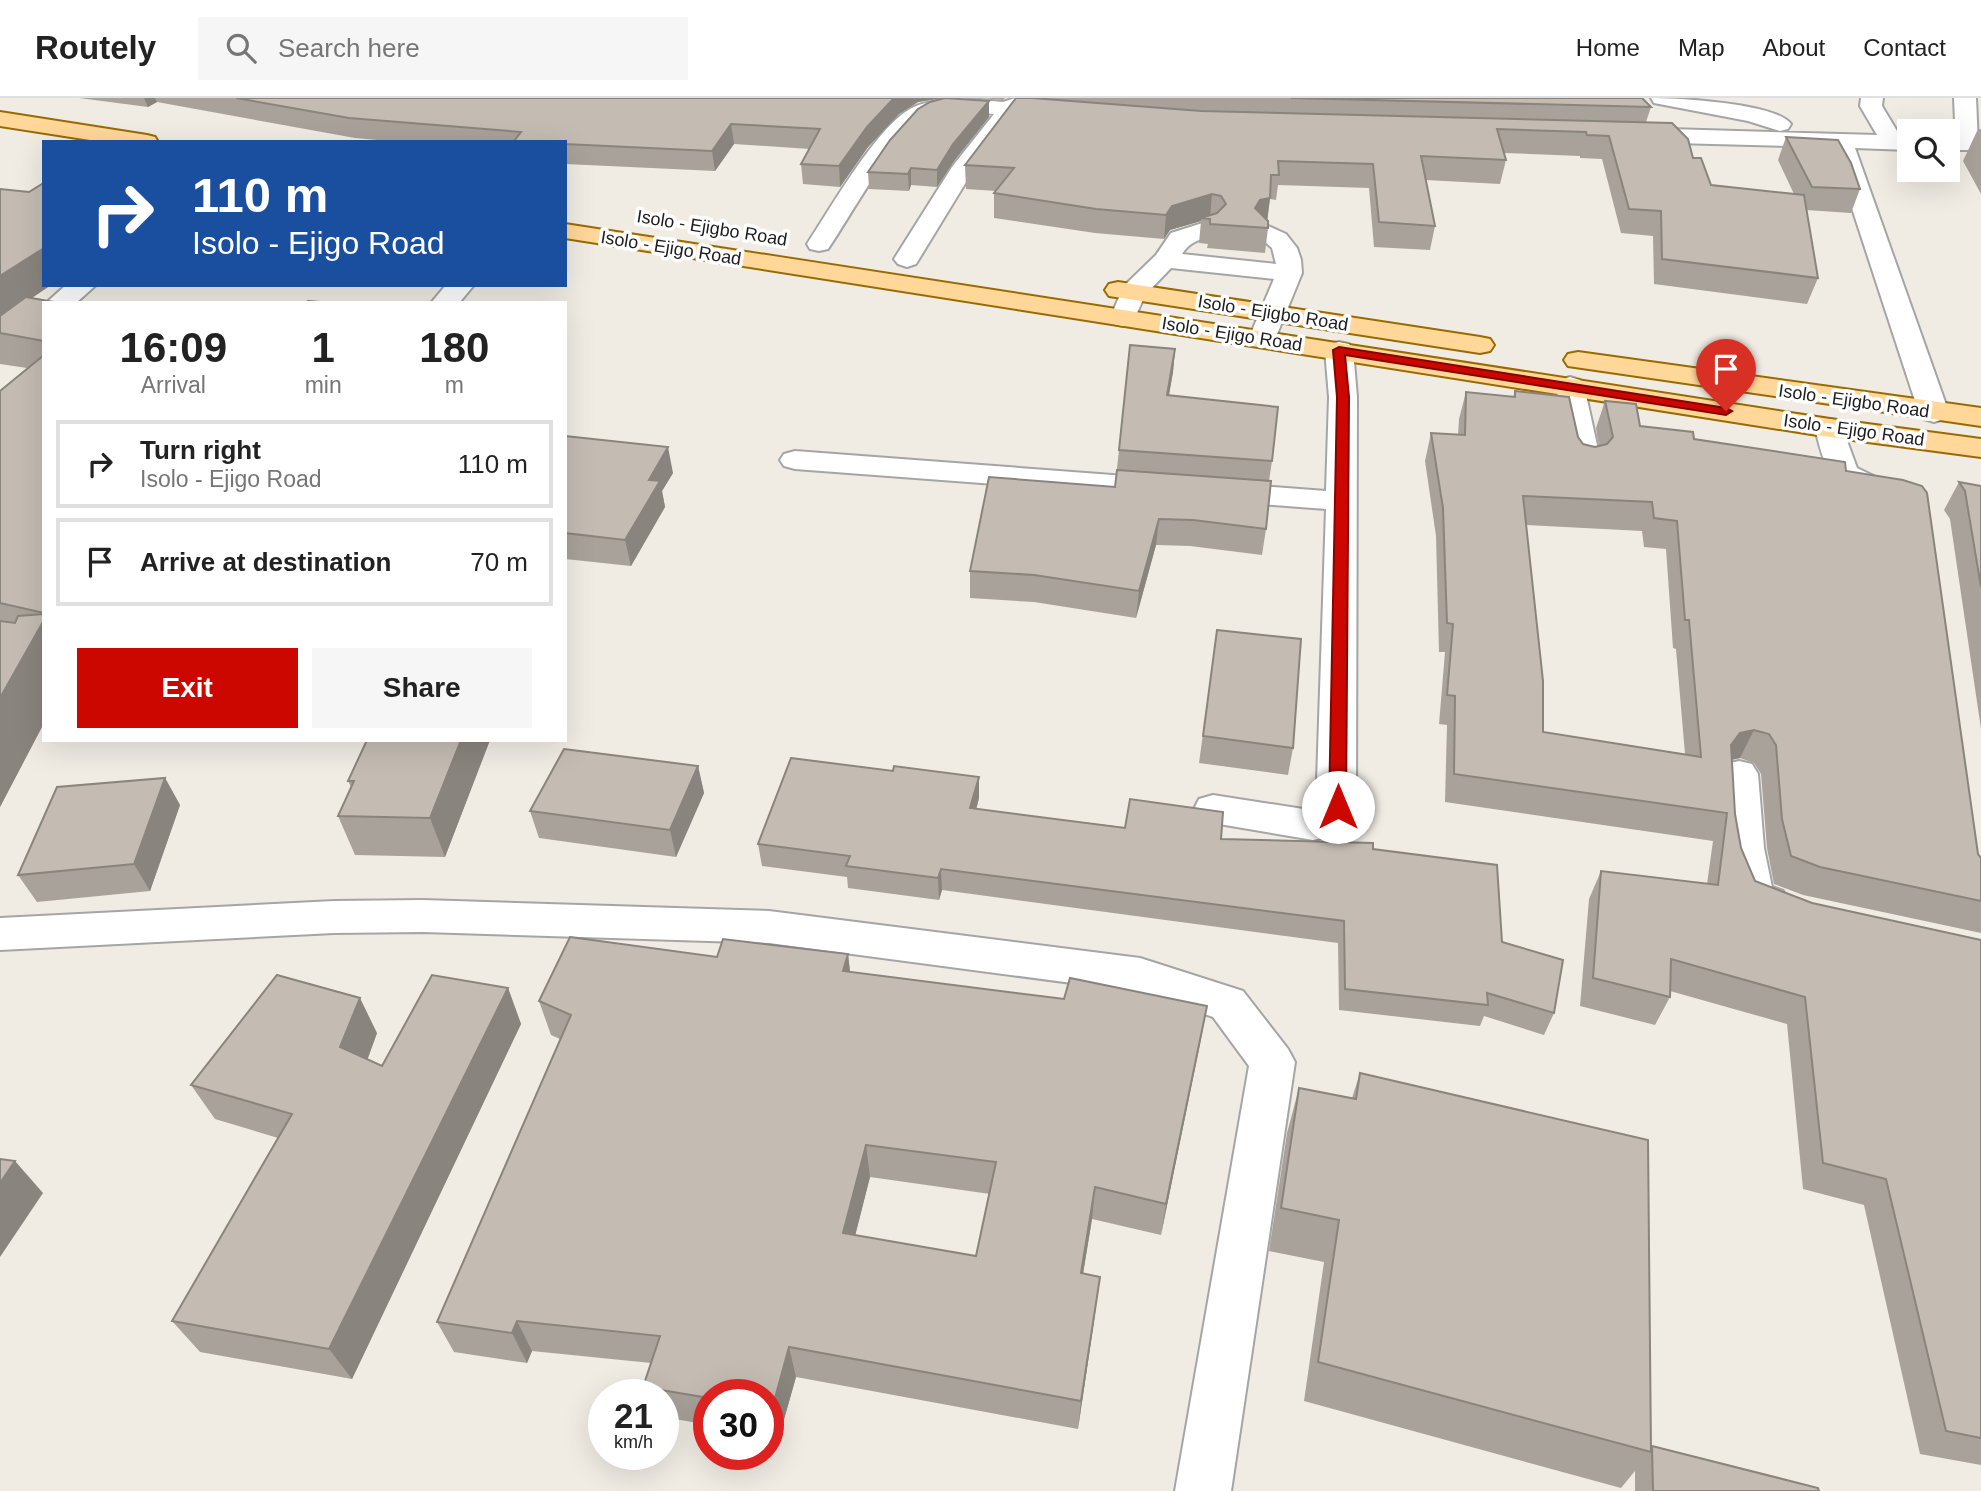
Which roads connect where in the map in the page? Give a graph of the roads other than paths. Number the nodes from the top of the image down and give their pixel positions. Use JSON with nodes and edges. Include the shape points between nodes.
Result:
{"nodes":[{"id":1,"x":1662,"y":98,"type":"edge"},
{"id":2,"x":1872,"y":98,"type":"edge"},
{"id":3,"x":1965,"y":98,"type":"edge"},
{"id":4,"x":1013,"y":104,"type":"edge"},
{"id":5,"x":1075,"y":116,"type":"edge"},
{"id":6,"x":0,"y":119,"type":"edge"},
{"id":7,"x":1618,"y":135,"type":"edge"},
{"id":8,"x":1897,"y":138,"type":"edge"},
{"id":9,"x":134,"y":140,"type":"edge"},
{"id":10,"x":1833,"y":140,"type":"junction"},
{"id":11,"x":0,"y":141,"type":"edge"},
{"id":12,"x":1897,"y":143,"type":"edge"},
{"id":13,"x":1965,"y":145,"type":"edge"},
{"id":14,"x":42,"y":148,"type":"edge"},
{"id":15,"x":1209,"y":229,"type":"edge"},
{"id":16,"x":567,"y":231,"type":"edge"},
{"id":17,"x":1266,"y":232,"type":"edge"},
{"id":18,"x":793,"y":240,"type":"dead end"},
{"id":19,"x":832,"y":246,"type":"joint"},
{"id":20,"x":895,"y":256,"type":"joint"},
{"id":21,"x":1165,"y":260,"type":"junction"},
{"id":22,"x":947,"y":264,"type":"dead end"},
{"id":23,"x":1289,"y":273,"type":"junction"},
{"id":24,"x":1093,"y":286,"type":"dead end"},
{"id":25,"x":80,"y":287,"type":"edge"},
{"id":26,"x":459,"y":287,"type":"edge"},
{"id":27,"x":1133,"y":292,"type":"junction"},
{"id":28,"x":61,"y":301,"type":"edge"},
{"id":29,"x":446,"y":301,"type":"edge"},
{"id":30,"x":1272,"y":312,"type":"junction"},
{"id":31,"x":1123,"y":318,"type":"junction"},
{"id":32,"x":1264,"y":338,"type":"junction"},
{"id":33,"x":1502,"y":348,"type":"dead end"},
{"id":34,"x":1339,"y":350,"type":"junction"},
{"id":35,"x":1556,"y":356,"type":"dead end"},
{"id":36,"x":1570,"y":386,"type":"junction"},
{"id":37,"x":1934,"y":413,"type":"junction"},
{"id":38,"x":1981,"y":417,"type":"edge"},
{"id":39,"x":1830,"y":428,"type":"junction"},
{"id":40,"x":1981,"y":448,"type":"edge"},
{"id":41,"x":795,"y":460,"type":"dead end"},
{"id":42,"x":1586,"y":463,"type":"edge"},
{"id":43,"x":1341,"y":501,"type":"junction"},
{"id":44,"x":1909,"y":501,"type":"edge"},
{"id":45,"x":1739,"y":774,"type":"dead end"},
{"id":46,"x":1213,"y":809,"type":"edge"},
{"id":47,"x":1796,"y":913,"type":"edge"},
{"id":48,"x":0,"y":934,"type":"edge"},
{"id":49,"x":1203,"y":1491,"type":"edge"}],
"edges":[{"from":1,"to":10,"type":"street","via":[[1752,115]]},
{"from":2,"to":8,"type":"street","via":[[1871,106]]},
{"from":3,"to":13,"type":"street"},
{"from":4,"to":5,"type":"street"},
{"from":4,"to":19,"type":"street","via":[[959,104],[922,111],[909,119],[889,140]]},
{"from":4,"to":20,"type":"street"},
{"from":6,"to":9,"type":"main road"},
{"from":7,"to":10,"type":"street"},
{"from":10,"to":12,"type":"street"},
{"from":10,"to":37,"type":"street"},
{"from":11,"to":14,"type":"main road"},
{"from":15,"to":21,"type":"street","via":[[1180,238]]},
{"from":16,"to":31,"type":"main road","name":"Isolo - Ejigo Road"},
{"from":17,"to":23,"type":"street","via":[[1282,242]]},
{"from":18,"to":19,"type":"main road","name":"Isolo - Ejigbo Road"},
{"from":20,"to":22,"type":"main road"},
{"from":21,"to":23,"type":"street"},
{"from":21,"to":27,"type":"street"},
{"from":23,"to":30,"type":"street"},
{"from":24,"to":27,"type":"main road","name":"Isolo - Ejigbo Road"},
{"from":25,"to":28,"type":"street"},
{"from":26,"to":29,"type":"street"},
{"from":27,"to":30,"type":"main road","name":"Isolo - Ejigbo Road"},
{"from":27,"to":31,"type":"street"},
{"from":30,"to":32,"type":"street"},
{"from":30,"to":33,"type":"main road","name":"Isolo - Ejigbo Road"},
{"from":31,"to":32,"type":"main road","name":"Isolo - Ejigo Road"},
{"from":32,"to":34,"type":"main road","name":"Isolo - Ejigo Road"},
{"from":34,"to":36,"type":"main road","name":"Isolo - Ejigo Road"},
{"from":34,"to":43,"type":"street"},
{"from":35,"to":37,"type":"main road","name":"Isolo - Ejigbo Road"},
{"from":36,"to":39,"type":"main road","name":"Isolo - Ejigo Road"},
{"from":36,"to":42,"type":"street"},
{"from":37,"to":38,"type":"main road","name":"Isolo - Ejigbo Road"},
{"from":39,"to":40,"type":"main road","name":"Isolo - Ejigo Road"},
{"from":39,"to":44,"type":"street","via":[[1843,474]]},
{"from":41,"to":43,"type":"street"},
{"from":43,"to":46,"type":"street","via":[[1338,807],[1332,822],[1313,826]]},
{"from":45,"to":47,"type":"street","via":[[1744,848],[1754,896]]},
{"from":48,"to":49,"type":"street","via":[[423,916],[769,927],[1140,975],[1228,1004],[1272,1062]]}]}
